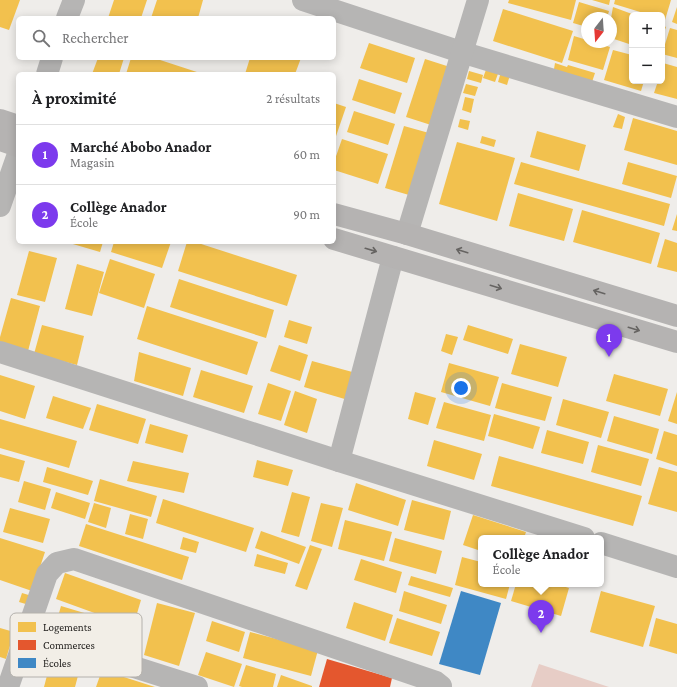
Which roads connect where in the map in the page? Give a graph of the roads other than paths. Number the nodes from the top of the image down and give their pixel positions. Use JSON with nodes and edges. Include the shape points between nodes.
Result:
{"nodes":[{"id":1,"x":74,"y":0,"type":"edge"},
{"id":2,"x":303,"y":0,"type":"edge"},
{"id":3,"x":478,"y":0,"type":"edge"},
{"id":4,"x":68,"y":16,"type":"edge"},
{"id":5,"x":462,"y":52,"type":"junction"},
{"id":6,"x":51,"y":60,"type":"edge"},
{"id":7,"x":47,"y":72,"type":"edge"},
{"id":8,"x":677,"y":117,"type":"edge"},
{"id":9,"x":0,"y":120,"type":"edge"},
{"id":10,"x":16,"y":125,"type":"edge"},
{"id":11,"x":0,"y":140,"type":"edge"},
{"id":12,"x":16,"y":145,"type":"edge"},
{"id":13,"x":16,"y":160,"type":"edge"},
{"id":14,"x":0,"y":206,"type":"edge"},
{"id":15,"x":336,"y":215,"type":"edge"},
{"id":16,"x":406,"y":234,"type":"junction"},
{"id":17,"x":336,"y":240,"type":"edge"},
{"id":18,"x":393,"y":257,"type":"junction"},
{"id":19,"x":677,"y":316,"type":"edge"},
{"id":20,"x":677,"y":342,"type":"edge"},
{"id":21,"x":0,"y":352,"type":"edge"},
{"id":22,"x":339,"y":461,"type":"junction"},
{"id":23,"x":574,"y":535,"type":"edge"},
{"id":24,"x":604,"y":544,"type":"edge"},
{"id":25,"x":677,"y":567,"type":"edge"},
{"id":26,"x":34,"y":613,"type":"edge"},
{"id":27,"x":142,"y":670,"type":"edge"},
{"id":28,"x":12,"y":677,"type":"edge"},
{"id":29,"x":8,"y":687,"type":"edge"},
{"id":30,"x":197,"y":687,"type":"edge"},
{"id":31,"x":441,"y":687,"type":"edge"}],
"edges":[{"from":1,"to":4,"type":"street"},
{"from":2,"to":5,"type":"street"},
{"from":3,"to":5,"type":"street"},
{"from":5,"to":8,"type":"street"},
{"from":5,"to":16,"type":"street"},
{"from":6,"to":7,"type":"street"},
{"from":9,"to":10,"type":"main road"},
{"from":11,"to":12,"type":"main road"},
{"from":13,"to":14,"type":"street"},
{"from":15,"to":16,"type":"main road"},
{"from":19,"to":16,"type":"main road","one_way":true},
{"from":17,"to":18,"type":"main road","one_way":true},
{"from":18,"to":20,"type":"main road","one_way":true},
{"from":18,"to":22,"type":"street"},
{"from":21,"to":22,"type":"street"},
{"from":22,"to":23,"type":"street"},
{"from":24,"to":25,"type":"street"},
{"from":26,"to":31,"type":"street","via":[[48,574],[57,563],[74,558],[436,682]]},
{"from":27,"to":30,"type":"street"},
{"from":28,"to":29,"type":"street"}]}
